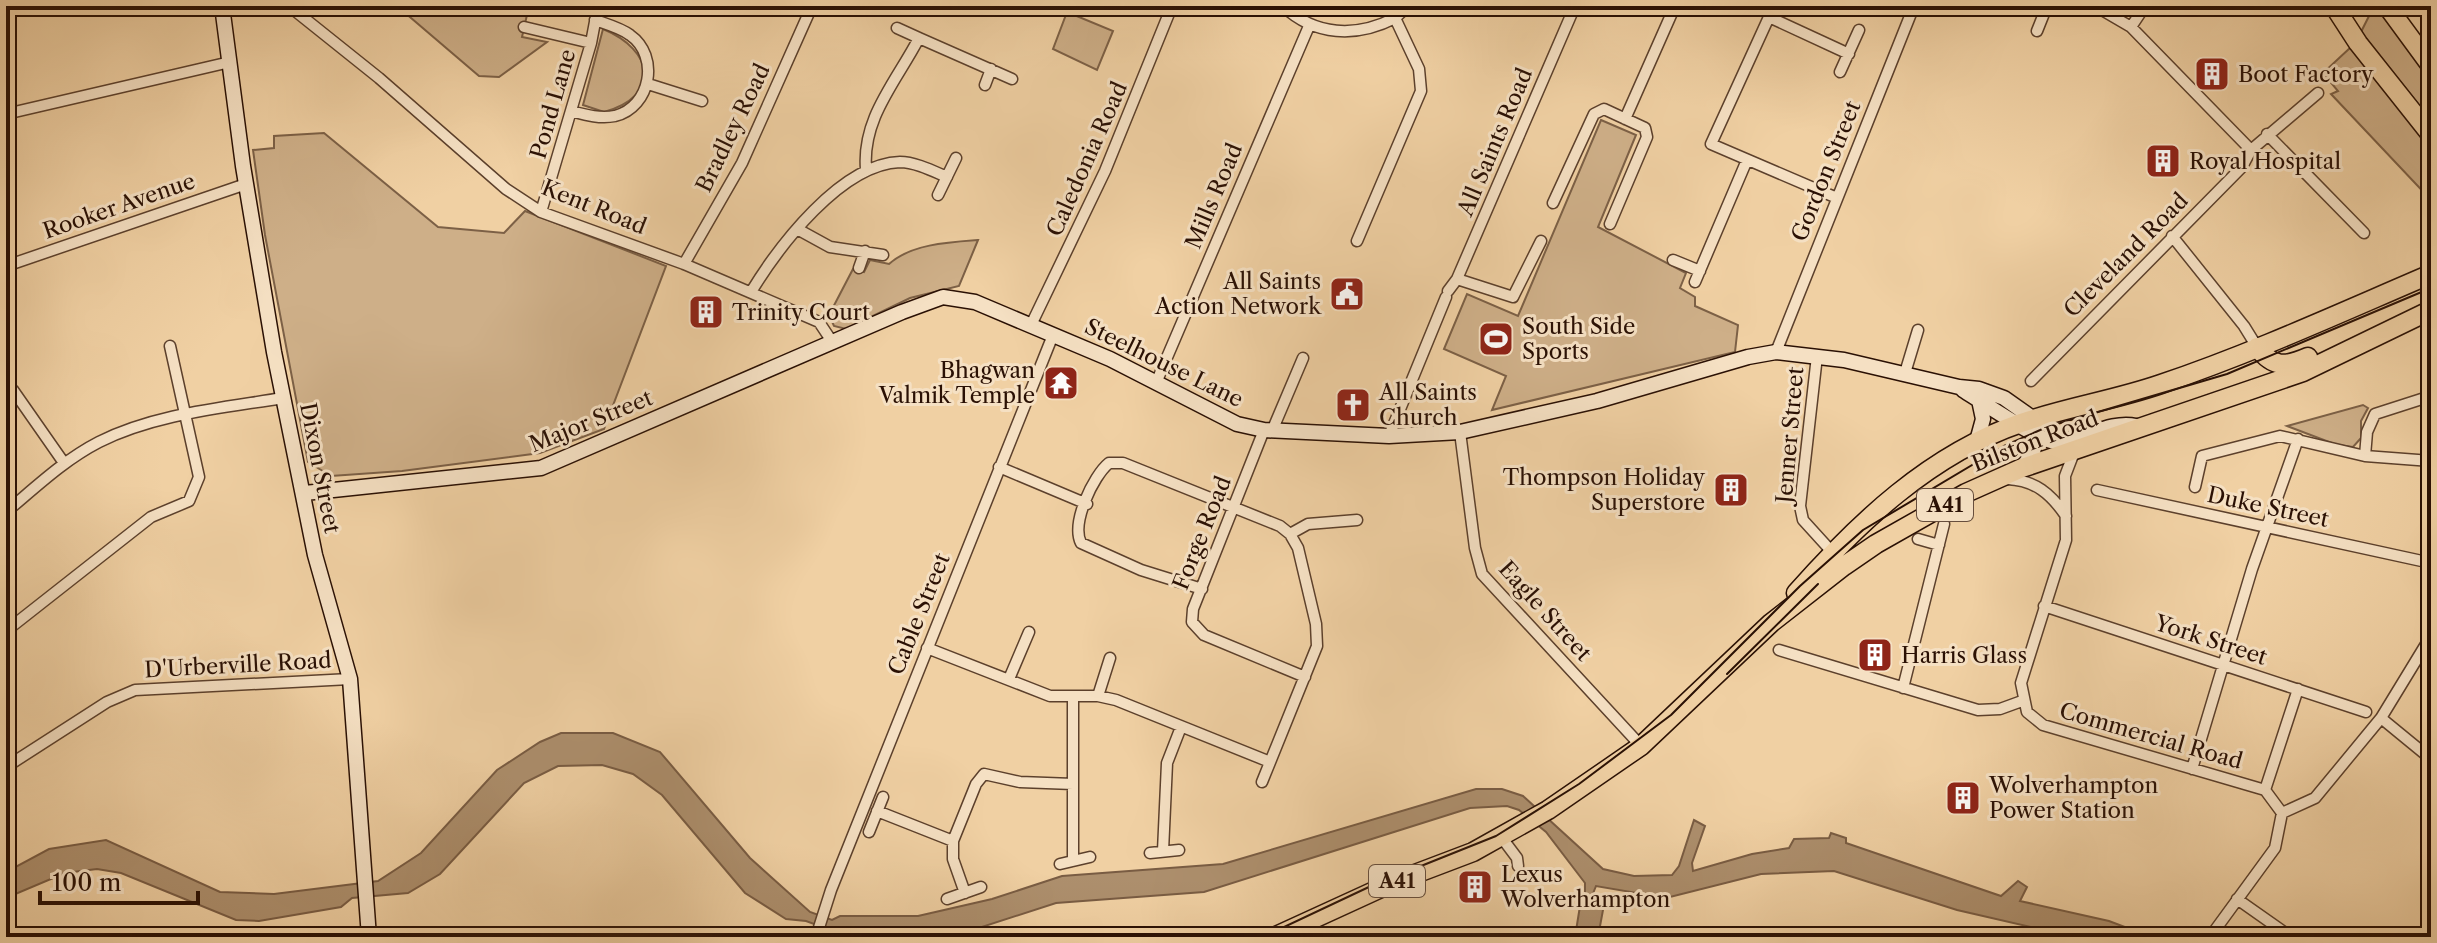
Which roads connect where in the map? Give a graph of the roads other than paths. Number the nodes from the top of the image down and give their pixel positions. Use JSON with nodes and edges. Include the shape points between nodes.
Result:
{"nodes":[{"id":1,"x":222,"y":6,"type":"edge"},
{"id":2,"x":289,"y":6,"type":"edge"},
{"id":3,"x":598,"y":6,"type":"edge"},
{"id":4,"x":812,"y":6,"type":"edge"},
{"id":5,"x":1172,"y":6,"type":"edge"},
{"id":6,"x":1283,"y":6,"type":"edge"},
{"id":7,"x":1408,"y":6,"type":"edge"},
{"id":8,"x":1575,"y":6,"type":"edge"},
{"id":9,"x":1675,"y":6,"type":"edge"},
{"id":10,"x":1774,"y":6,"type":"edge"},
{"id":11,"x":1914,"y":6,"type":"edge"},
{"id":12,"x":2047,"y":6,"type":"edge"},
{"id":13,"x":2095,"y":6,"type":"edge"},
{"id":14,"x":2145,"y":6,"type":"edge"},
{"id":15,"x":2334,"y":6,"type":"edge"},
{"id":16,"x":2387,"y":6,"type":"edge"},
{"id":17,"x":1769,"y":17,"type":"junction"},
{"id":18,"x":1395,"y":18,"type":"junction"},
{"id":19,"x":595,"y":20,"type":"junction"},
{"id":20,"x":1309,"y":26,"type":"junction"},
{"id":21,"x":524,"y":27,"type":"dead end"},
{"id":22,"x":2131,"y":27,"type":"junction"},
{"id":23,"x":897,"y":28,"type":"dead end"},
{"id":24,"x":1859,"y":30,"type":"dead end"},
{"id":25,"x":2037,"y":31,"type":"dead end"},
{"id":26,"x":919,"y":38,"type":"junction"},
{"id":27,"x":591,"y":43,"type":"junction"},
{"id":28,"x":1849,"y":54,"type":"junction"},
{"id":29,"x":230,"y":62,"type":"junction"},
{"id":30,"x":2431,"y":66,"type":"edge"},
{"id":31,"x":991,"y":69,"type":"junction"},
{"id":32,"x":1840,"y":72,"type":"dead end"},
{"id":33,"x":1012,"y":79,"type":"dead end"},
{"id":34,"x":648,"y":84,"type":"junction"},
{"id":35,"x":985,"y":85,"type":"dead end"},
{"id":36,"x":2318,"y":93,"type":"dead end"},
{"id":37,"x":702,"y":101,"type":"dead end"},
{"id":38,"x":571,"y":111,"type":"junction"},
{"id":39,"x":6,"y":114,"type":"edge"},
{"id":40,"x":1625,"y":119,"type":"junction"},
{"id":41,"x":2267,"y":134,"type":"junction"},
{"id":42,"x":2431,"y":135,"type":"edge"},
{"id":43,"x":2251,"y":150,"type":"junction"},
{"id":44,"x":956,"y":158,"type":"dead end"},
{"id":45,"x":1747,"y":160,"type":"junction"},
{"id":46,"x":866,"y":169,"type":"junction"},
{"id":47,"x":947,"y":177,"type":"junction"},
{"id":48,"x":246,"y":184,"type":"junction"},
{"id":49,"x":938,"y":195,"type":"dead end"},
{"id":50,"x":1837,"y":198,"type":"junction"},
{"id":51,"x":1553,"y":203,"type":"dead end"},
{"id":52,"x":541,"y":212,"type":"junction"},
{"id":53,"x":1610,"y":224,"type":"dead end"},
{"id":54,"x":799,"y":230,"type":"junction"},
{"id":55,"x":2364,"y":233,"type":"dead end"},
{"id":56,"x":2172,"y":236,"type":"junction"},
{"id":57,"x":1357,"y":241,"type":"dead end"},
{"id":58,"x":1541,"y":241,"type":"dead end"},
{"id":59,"x":865,"y":251,"type":"junction"},
{"id":60,"x":883,"y":255,"type":"dead end"},
{"id":61,"x":1673,"y":260,"type":"dead end"},
{"id":62,"x":684,"y":264,"type":"junction"},
{"id":63,"x":6,"y":266,"type":"edge"},
{"id":64,"x":859,"y":268,"type":"dead end"},
{"id":65,"x":1700,"y":271,"type":"junction"},
{"id":66,"x":2431,"y":274,"type":"edge"},
{"id":67,"x":1457,"y":279,"type":"junction"},
{"id":68,"x":1695,"y":282,"type":"dead end"},
{"id":69,"x":751,"y":292,"type":"junction"},
{"id":70,"x":2423,"y":313,"type":"edge"},
{"id":71,"x":1031,"y":325,"type":"junction"},
{"id":72,"x":2244,"y":326,"type":"junction"},
{"id":73,"x":1918,"y":330,"type":"dead end"},
{"id":74,"x":1053,"y":335,"type":"junction"},
{"id":75,"x":2275,"y":339,"type":"junction"},
{"id":76,"x":833,"y":343,"type":"junction"},
{"id":77,"x":170,"y":346,"type":"dead end"},
{"id":78,"x":2257,"y":347,"type":"junction"},
{"id":79,"x":1776,"y":352,"type":"junction"},
{"id":80,"x":1817,"y":356,"type":"junction"},
{"id":81,"x":1303,"y":358,"type":"dead end"},
{"id":82,"x":1905,"y":373,"type":"junction"},
{"id":83,"x":2031,"y":381,"type":"dead end"},
{"id":84,"x":1156,"y":383,"type":"junction"},
{"id":85,"x":1959,"y":387,"type":"junction"},
{"id":86,"x":13,"y":390,"type":"dead end"},
{"id":87,"x":2431,"y":396,"type":"edge"},
{"id":88,"x":283,"y":398,"type":"junction"},
{"id":89,"x":1979,"y":400,"type":"junction"},
{"id":90,"x":183,"y":415,"type":"junction"},
{"id":91,"x":2031,"y":426,"type":"junction"},
{"id":92,"x":2140,"y":427,"type":"junction"},
{"id":93,"x":1268,"y":430,"type":"junction"},
{"id":94,"x":1460,"y":432,"type":"junction"},
{"id":95,"x":1389,"y":436,"type":"junction"},
{"id":96,"x":2298,"y":439,"type":"junction"},
{"id":97,"x":1977,"y":441,"type":"junction"},
{"id":98,"x":2075,"y":450,"type":"junction"},
{"id":99,"x":2365,"y":456,"type":"junction"},
{"id":100,"x":2431,"y":461,"type":"edge"},
{"id":101,"x":64,"y":463,"type":"junction"},
{"id":102,"x":999,"y":467,"type":"junction"},
{"id":103,"x":2022,"y":468,"type":"junction"},
{"id":104,"x":1994,"y":479,"type":"junction"},
{"id":105,"x":2195,"y":487,"type":"dead end"},
{"id":106,"x":2097,"y":490,"type":"dead end"},
{"id":107,"x":305,"y":493,"type":"junction"},
{"id":108,"x":1087,"y":504,"type":"junction"},
{"id":109,"x":1234,"y":508,"type":"junction"},
{"id":110,"x":6,"y":512,"type":"edge"},
{"id":111,"x":2066,"y":516,"type":"junction"},
{"id":112,"x":1357,"y":520,"type":"dead end"},
{"id":113,"x":1944,"y":524,"type":"dead end"},
{"id":114,"x":2267,"y":527,"type":"junction"},
{"id":115,"x":1290,"y":534,"type":"junction"},
{"id":116,"x":1918,"y":539,"type":"dead end"},
{"id":117,"x":1939,"y":545,"type":"junction"},
{"id":118,"x":1833,"y":553,"type":"junction"},
{"id":119,"x":2431,"y":563,"type":"edge"},
{"id":120,"x":1202,"y":589,"type":"junction"},
{"id":121,"x":2044,"y":606,"type":"junction"},
{"id":122,"x":1771,"y":623,"type":"junction"},
{"id":123,"x":6,"y":631,"type":"edge"},
{"id":124,"x":1029,"y":632,"type":"dead end"},
{"id":125,"x":2431,"y":636,"type":"edge"},
{"id":126,"x":927,"y":648,"type":"junction"},
{"id":127,"x":1779,"y":650,"type":"dead end"},
{"id":128,"x":1110,"y":658,"type":"dead end"},
{"id":129,"x":2222,"y":664,"type":"junction"},
{"id":130,"x":1305,"y":677,"type":"junction"},
{"id":131,"x":350,"y":679,"type":"junction"},
{"id":132,"x":1009,"y":679,"type":"junction"},
{"id":133,"x":1903,"y":688,"type":"junction"},
{"id":134,"x":2298,"y":689,"type":"junction"},
{"id":135,"x":1098,"y":696,"type":"junction"},
{"id":136,"x":1073,"y":698,"type":"junction"},
{"id":137,"x":2022,"y":701,"type":"junction"},
{"id":138,"x":2366,"y":712,"type":"dead end"},
{"id":139,"x":2381,"y":718,"type":"junction"},
{"id":140,"x":1181,"y":727,"type":"junction"},
{"id":141,"x":1641,"y":746,"type":"junction"},
{"id":142,"x":2431,"y":759,"type":"edge"},
{"id":143,"x":1270,"y":762,"type":"junction"},
{"id":144,"x":6,"y":767,"type":"edge"},
{"id":145,"x":2192,"y":769,"type":"junction"},
{"id":146,"x":1262,"y":782,"type":"dead end"},
{"id":147,"x":1073,"y":784,"type":"junction"},
{"id":148,"x":2265,"y":790,"type":"junction"},
{"id":149,"x":883,"y":797,"type":"dead end"},
{"id":150,"x":877,"y":811,"type":"junction"},
{"id":151,"x":2282,"y":813,"type":"junction"},
{"id":152,"x":869,"y":832,"type":"dead end"},
{"id":153,"x":1502,"y":838,"type":"junction"},
{"id":154,"x":953,"y":841,"type":"junction"},
{"id":155,"x":1179,"y":850,"type":"dead end"},
{"id":156,"x":1163,"y":851,"type":"junction"},
{"id":157,"x":1150,"y":853,"type":"dead end"},
{"id":158,"x":1090,"y":857,"type":"dead end"},
{"id":159,"x":1073,"y":861,"type":"junction"},
{"id":160,"x":1060,"y":864,"type":"dead end"},
{"id":161,"x":1518,"y":866,"type":"dead end"},
{"id":162,"x":981,"y":887,"type":"dead end"},
{"id":163,"x":965,"y":893,"type":"junction"},
{"id":164,"x":947,"y":899,"type":"dead end"},
{"id":165,"x":2237,"y":899,"type":"junction"},
{"id":166,"x":369,"y":937,"type":"edge"},
{"id":167,"x":816,"y":937,"type":"edge"},
{"id":168,"x":1274,"y":937,"type":"edge"},
{"id":169,"x":2210,"y":937,"type":"edge"},
{"id":170,"x":2291,"y":937,"type":"edge"}],
"edges":[{"from":1,"to":29,"type":"street","name":"Dixon Street"},
{"from":2,"to":52,"type":"street","name":"Kent Road","via":[[506,189]]},
{"from":3,"to":19,"type":"street","name":"Pond Lane"},
{"from":4,"to":62,"type":"street","name":"Bradley Road","via":[[742,163]]},
{"from":5,"to":71,"type":"street","name":"Caledonia Road","via":[[1105,171]]},
{"from":6,"to":20,"type":"street"},
{"from":7,"to":18,"type":"street"},
{"from":8,"to":67,"type":"street","name":"All Saints Road"},
{"from":9,"to":40,"type":"street"},
{"from":10,"to":17,"type":"street"},
{"from":11,"to":50,"type":"street","name":"Gordon Street"},
{"from":12,"to":25,"type":"street"},
{"from":13,"to":22,"type":"street"},
{"from":14,"to":22,"type":"street"},
{"from":15,"to":42,"type":"highway"},
{"from":16,"to":30,"type":"highway"},
{"from":17,"to":28,"type":"street"},
{"from":17,"to":45,"type":"street","via":[[1711,144]]},
{"from":18,"to":20,"type":"street","via":[[1347,32]]},
{"from":18,"to":57,"type":"street","via":[[1419,69],[1421,91]]},
{"from":19,"to":27,"type":"street","name":"Pond Lane"},
{"from":19,"to":34,"type":"street","via":[[629,34],[643,48]]},
{"from":20,"to":84,"type":"street","name":"Mills Road"},
{"from":21,"to":27,"type":"street"},
{"from":22,"to":43,"type":"street"},
{"from":23,"to":26,"type":"street"},
{"from":24,"to":28,"type":"street"},
{"from":26,"to":31,"type":"street"},
{"from":26,"to":46,"type":"street","via":[[872,122],[864,144]]},
{"from":27,"to":38,"type":"street","name":"Pond Lane"},
{"from":28,"to":32,"type":"street"},
{"from":29,"to":39,"type":"street"},
{"from":29,"to":48,"type":"street","name":"Dixon Street"},
{"from":31,"to":33,"type":"street"},
{"from":31,"to":35,"type":"street"},
{"from":34,"to":37,"type":"street"},
{"from":34,"to":38,"type":"street","via":[[635,104],[616,115],[600,118]]},
{"from":36,"to":41,"type":"street","name":"Cleveland Road"},
{"from":38,"to":52,"type":"street","name":"Pond Lane"},
{"from":40,"to":51,"type":"street","via":[[1604,109],[1594,114]]},
{"from":40,"to":53,"type":"street","via":[[1645,128],[1647,137]]},
{"from":41,"to":43,"type":"street","name":"Cleveland Road"},
{"from":41,"to":55,"type":"street"},
{"from":43,"to":56,"type":"street","name":"Cleveland Road","via":[[2242,167]]},
{"from":44,"to":47,"type":"street"},
{"from":45,"to":50,"type":"street"},
{"from":45,"to":65,"type":"street"},
{"from":46,"to":47,"type":"street","via":[[901,162]]},
{"from":46,"to":54,"type":"street","via":[[835,191]]},
{"from":47,"to":49,"type":"street"},
{"from":48,"to":63,"type":"street","name":"Rooker Avenue"},
{"from":48,"to":88,"type":"street","name":"Dixon Street"},
{"from":50,"to":79,"type":"street","name":"Gordon Street"},
{"from":52,"to":62,"type":"street","name":"Kent Road"},
{"from":54,"to":59,"type":"street","via":[[830,247]]},
{"from":54,"to":69,"type":"street","via":[[775,252]]},
{"from":56,"to":72,"type":"street"},
{"from":56,"to":83,"type":"street","name":"Cleveland Road"},
{"from":58,"to":67,"type":"street","via":[[1513,297]]},
{"from":59,"to":60,"type":"street"},
{"from":59,"to":64,"type":"street"},
{"from":61,"to":65,"type":"street"},
{"from":62,"to":69,"type":"street","name":"Kent Road"},
{"from":65,"to":68,"type":"street"},
{"from":66,"to":75,"type":"highway","name":"Bilston Road","number":"A41"},
{"from":67,"to":95,"type":"street","name":"All Saints Road"},
{"from":69,"to":76,"type":"street","name":"Kent Road","via":[[819,322]]},
{"from":70,"to":78,"type":"highway","via":[[2286,365],[2268,361]]},
{"from":70,"to":92,"type":"highway","name":"Bilston Road","number":"A41","via":[[2303,372]]},
{"from":71,"to":74,"type":"street","name":"Steelhouse Lane"},
{"from":71,"to":76,"type":"street","name":"Steelhouse Lane","via":[[975,302],[943,297]]},
{"from":72,"to":75,"type":"street"},
{"from":72,"to":78,"type":"street"},
{"from":73,"to":82,"type":"street"},
{"from":74,"to":84,"type":"street","name":"Steelhouse Lane"},
{"from":74,"to":102,"type":"street","name":"Cable Street"},
{"from":75,"to":78,"type":"highway","name":"Bilston Road","number":"A41"},
{"from":76,"to":107,"type":"street","name":"Major Street","via":[[541,468]]},
{"from":77,"to":90,"type":"street"},
{"from":78,"to":91,"type":"highway","name":"Bilston Road","number":"A41","via":[[2158,386]]},
{"from":79,"to":80,"type":"street","name":"Steelhouse Lane"},
{"from":79,"to":94,"type":"street","name":"Steelhouse Lane"},
{"from":80,"to":82,"type":"street","name":"Steelhouse Lane"},
{"from":80,"to":118,"type":"street","name":"Jenner Street","via":[[1800,506],[1803,520]]},
{"from":81,"to":93,"type":"street","name":"Forge Road"},
{"from":82,"to":85,"type":"street","name":"Steelhouse Lane"},
{"from":84,"to":93,"type":"street","name":"Steelhouse Lane","via":[[1237,424]]},
{"from":85,"to":89,"type":"street","name":"Steelhouse Lane"},
{"from":85,"to":91,"type":"street","name":"Steelhouse Lane","via":[[1998,395]]},
{"from":86,"to":101,"type":"street"},
{"from":87,"to":99,"type":"street","via":[[2375,414]]},
{"from":88,"to":90,"type":"street"},
{"from":88,"to":107,"type":"street","name":"Dixon Street"},
{"from":89,"to":91,"type":"street","name":"Steelhouse Lane"},
{"from":89,"to":97,"type":"street","via":[[1983,419]]},
{"from":90,"to":101,"type":"street","via":[[99,442]]},
{"from":90,"to":123,"type":"street","via":[[199,477],[189,501],[151,517]]},
{"from":91,"to":92,"type":"street","name":"Steelhouse Lane","via":[[2053,443],[2124,424]]},
{"from":91,"to":97,"type":"highway","name":"Bilston Road","number":"A41"},
{"from":91,"to":103,"type":"street","via":[[2033,453]]},
{"from":92,"to":98,"type":"highway","name":"Bilston Road","number":"A41"},
{"from":93,"to":95,"type":"street","name":"Steelhouse Lane"},
{"from":93,"to":109,"type":"street","name":"Forge Road"},
{"from":94,"to":95,"type":"street","name":"Steelhouse Lane"},
{"from":94,"to":141,"type":"street","name":"Eagle Street","via":[[1482,574]]},
{"from":96,"to":99,"type":"street"},
{"from":96,"to":105,"type":"street","via":[[2280,436],[2202,456]]},
{"from":96,"to":114,"type":"street"},
{"from":97,"to":118,"type":"highway","name":"Bilston Road","number":"A41","via":[[1911,483]]},
{"from":98,"to":103,"type":"highway","name":"Bilston Road","number":"A41"},
{"from":98,"to":111,"type":"street","via":[[2065,476]]},
{"from":99,"to":100,"type":"street"},
{"from":101,"to":110,"type":"street"},
{"from":102,"to":108,"type":"street"},
{"from":102,"to":126,"type":"street","name":"Cable Street"},
{"from":103,"to":104,"type":"highway","name":"Bilston Road","number":"A41"},
{"from":104,"to":111,"type":"street","via":[[2037,486]]},
{"from":104,"to":122,"type":"highway","name":"Bilston Road","number":"A41","via":[[1876,544]]},
{"from":106,"to":114,"type":"street","name":"Duke Street"},
{"from":107,"to":131,"type":"street","name":"Dixon Street","via":[[315,555]]},
{"from":108,"to":109,"type":"street","via":[[1099,472],[1115,462]]},
{"from":108,"to":120,"type":"street","via":[[1077,529],[1086,547]]},
{"from":109,"to":115,"type":"street"},
{"from":109,"to":120,"type":"street","name":"Forge Road"},
{"from":111,"to":121,"type":"street","via":[[2066,540]]},
{"from":112,"to":115,"type":"street","via":[[1308,524]]},
{"from":113,"to":117,"type":"street"},
{"from":114,"to":119,"type":"street","name":"Duke Street"},
{"from":114,"to":129,"type":"street"},
{"from":115,"to":130,"type":"street","via":[[1298,548],[1318,637]]},
{"from":116,"to":117,"type":"street"},
{"from":117,"to":133,"type":"street"},
{"from":118,"to":122,"type":"highway","name":"Bilston Road","number":"A41"},
{"from":120,"to":130,"type":"street","name":"Forge Road","via":[[1192,615],[1198,631]]},
{"from":121,"to":129,"type":"street","name":"York Street"},
{"from":121,"to":137,"type":"street","via":[[2024,670]]},
{"from":122,"to":141,"type":"highway","name":"Bilston Road","number":"A41"},
{"from":124,"to":132,"type":"street"},
{"from":125,"to":139,"type":"street"},
{"from":126,"to":132,"type":"street"},
{"from":126,"to":167,"type":"street","name":"Cable Street"},
{"from":127,"to":133,"type":"street"},
{"from":128,"to":135,"type":"street"},
{"from":129,"to":134,"type":"street","name":"York Street"},
{"from":129,"to":145,"type":"street"},
{"from":130,"to":143,"type":"street"},
{"from":131,"to":144,"type":"street","name":"D'Urberville Road","via":[[135,690],[107,702]]},
{"from":131,"to":166,"type":"street","name":"Dixon Street"},
{"from":132,"to":136,"type":"street","via":[[1050,696]]},
{"from":133,"to":137,"type":"street","via":[[1978,710]]},
{"from":134,"to":138,"type":"street","name":"York Street"},
{"from":134,"to":148,"type":"street"},
{"from":135,"to":136,"type":"street"},
{"from":135,"to":140,"type":"street"},
{"from":136,"to":147,"type":"street"},
{"from":137,"to":145,"type":"street","name":"Commercial Road","via":[[2043,725]]},
{"from":139,"to":142,"type":"street"},
{"from":139,"to":151,"type":"street","via":[[2315,798]]},
{"from":140,"to":143,"type":"street"},
{"from":140,"to":156,"type":"street","via":[[1167,763]]},
{"from":141,"to":153,"type":"highway","name":"Bilston Road","number":"A41"},
{"from":143,"to":146,"type":"street"},
{"from":145,"to":148,"type":"street","name":"Commercial Road"},
{"from":147,"to":154,"type":"street","via":[[984,774]]},
{"from":147,"to":159,"type":"street"},
{"from":148,"to":151,"type":"street","name":"Commercial Road"},
{"from":149,"to":150,"type":"street"},
{"from":150,"to":152,"type":"street"},
{"from":150,"to":154,"type":"street"},
{"from":151,"to":165,"type":"street","via":[[2275,848]]},
{"from":153,"to":161,"type":"street"},
{"from":153,"to":168,"type":"highway","number":"A41"},
{"from":154,"to":163,"type":"street","via":[[953,859]]},
{"from":155,"to":156,"type":"street"},
{"from":156,"to":157,"type":"street"},
{"from":158,"to":159,"type":"street"},
{"from":159,"to":160,"type":"street"},
{"from":162,"to":163,"type":"street"},
{"from":163,"to":164,"type":"street"},
{"from":165,"to":169,"type":"street"},
{"from":165,"to":170,"type":"street"}]}
